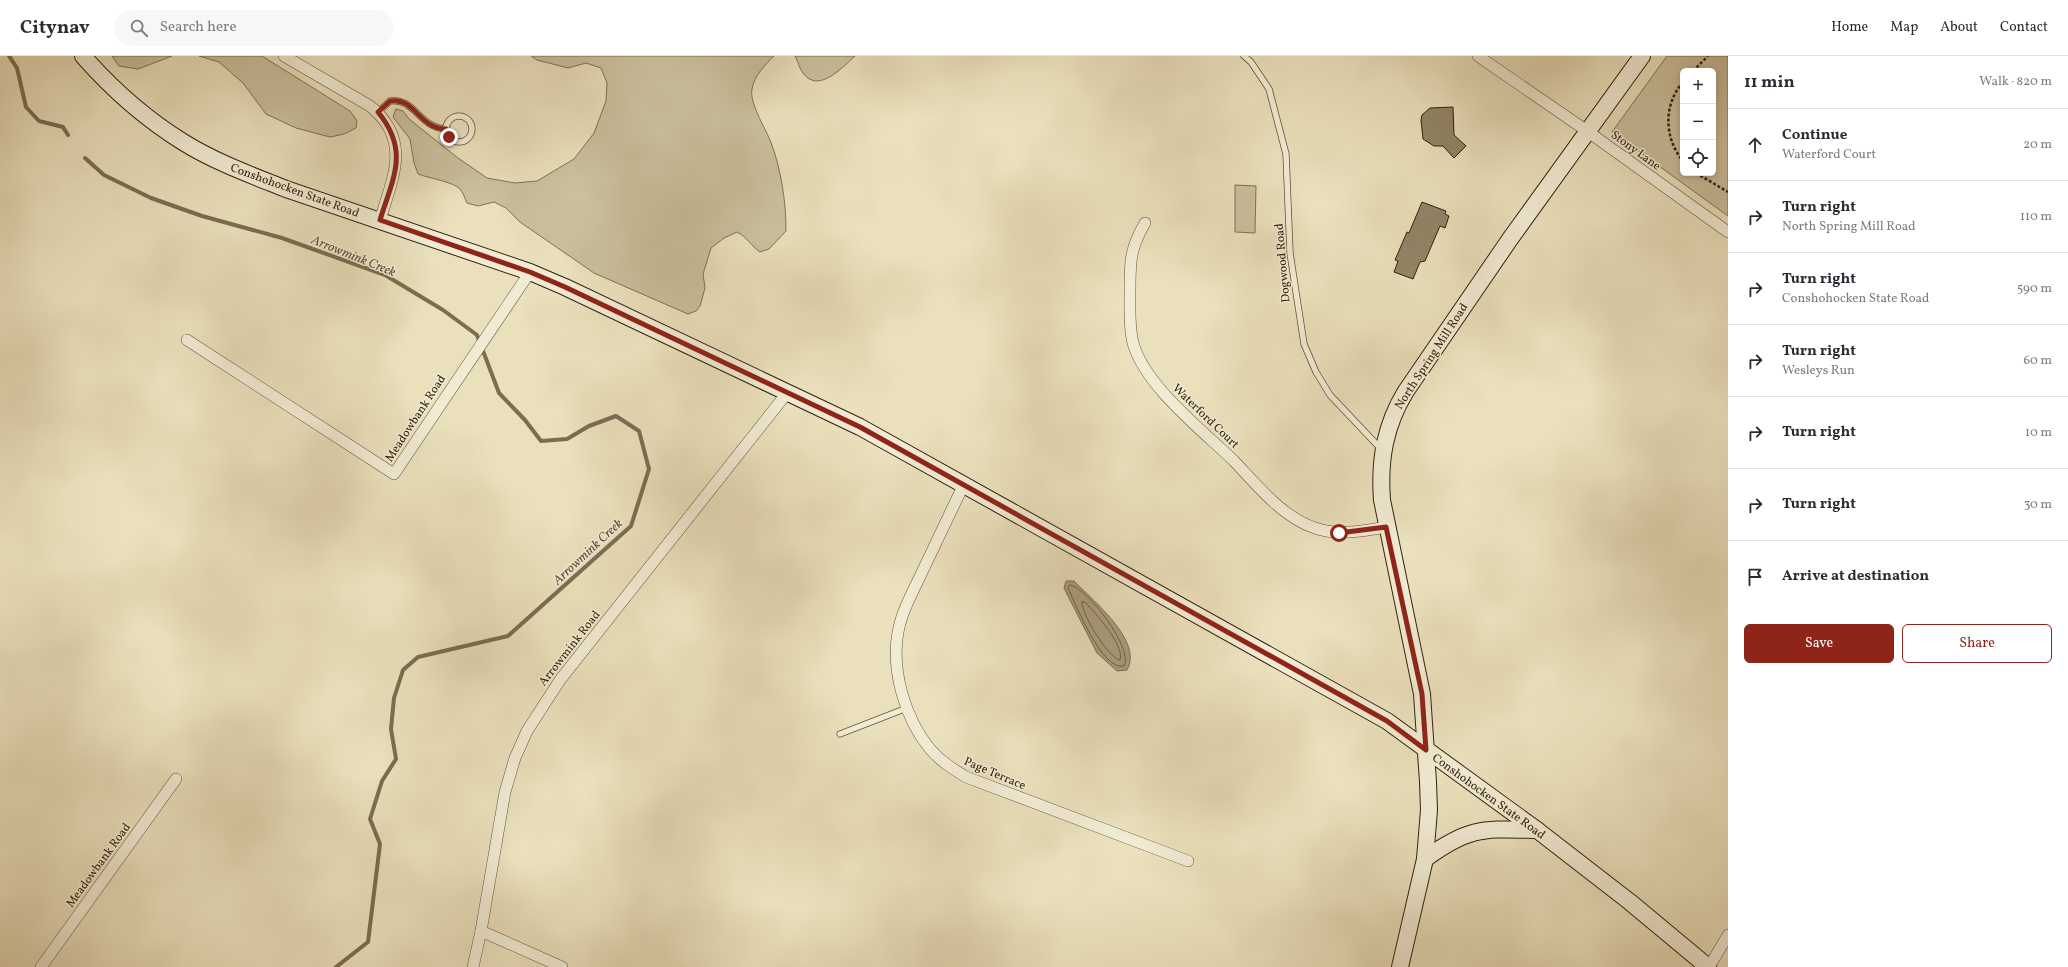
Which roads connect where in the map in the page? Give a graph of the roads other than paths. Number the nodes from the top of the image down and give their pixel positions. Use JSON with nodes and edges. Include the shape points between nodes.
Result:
{"nodes":[{"id":1,"x":83,"y":56,"type":"edge"},
{"id":2,"x":284,"y":56,"type":"edge"},
{"id":3,"x":1244,"y":56,"type":"edge"},
{"id":4,"x":1478,"y":56,"type":"edge"},
{"id":5,"x":1642,"y":56,"type":"edge"},
{"id":6,"x":378,"y":112,"type":"junction"},
{"id":7,"x":446,"y":129,"type":"junction"},
{"id":8,"x":1587,"y":131,"type":"junction"},
{"id":9,"x":380,"y":220,"type":"junction"},
{"id":10,"x":1145,"y":223,"type":"dead end"},
{"id":11,"x":1728,"y":232,"type":"edge"},
{"id":12,"x":530,"y":272,"type":"junction"},
{"id":13,"x":188,"y":340,"type":"dead end"},
{"id":14,"x":787,"y":393,"type":"junction"},
{"id":15,"x":1383,"y":451,"type":"junction"},
{"id":16,"x":964,"y":484,"type":"junction"},
{"id":17,"x":1386,"y":527,"type":"junction"},
{"id":18,"x":907,"y":707,"type":"junction"},
{"id":19,"x":840,"y":734,"type":"dead end"},
{"id":20,"x":1426,"y":750,"type":"junction"},
{"id":21,"x":176,"y":779,"type":"dead end"},
{"id":22,"x":1537,"y":830,"type":"junction"},
{"id":23,"x":1425,"y":859,"type":"junction"},
{"id":24,"x":1188,"y":861,"type":"dead end"},
{"id":25,"x":481,"y":931,"type":"junction"},
{"id":26,"x":1728,"y":935,"type":"edge"},
{"id":27,"x":41,"y":967,"type":"edge"},
{"id":28,"x":473,"y":967,"type":"edge"},
{"id":29,"x":562,"y":967,"type":"edge"},
{"id":30,"x":1400,"y":967,"type":"edge"},
{"id":31,"x":1708,"y":967,"type":"edge"}],
"edges":[{"from":1,"to":9,"type":"main road","name":"Conshohocken State Road","via":[[128,100],[184,142],[248,174]]},
{"from":2,"to":6,"type":"street"},
{"from":3,"to":15,"type":"lane","name":"Dogwood Road","via":[[1269,89],[1286,154],[1290,253],[1304,344],[1316,372],[1330,395]]},
{"from":4,"to":8,"type":"street","name":"Stony Lane"},
{"from":5,"to":8,"type":"main road","name":"North Spring Mill Road"},
{"from":6,"to":7,"type":"lane","via":[[390,101],[400,101],[431,126]]},
{"from":6,"to":9,"type":"street","via":[[391,130],[397,152],[394,174]]},
{"from":7,"to":7,"type":"lane","via":[[453,118],[460,117],[470,123],[472,131],[468,139],[456,142],[449,137]]},
{"from":8,"to":11,"type":"street","name":"Stony Lane"},
{"from":8,"to":15,"type":"main road","name":"North Spring Mill Road","via":[[1406,391],[1391,420]]},
{"from":9,"to":12,"type":"main road","name":"Conshohocken State Road"},
{"from":10,"to":17,"type":"street","name":"Waterford Court","via":[[1132,250],[1130,263],[1130,326],[1139,358],[1158,387],[1274,501],[1302,521],[1314,528],[1339,533]]},
{"from":12,"to":13,"type":"street","name":"Meadowbank Road","via":[[394,474]]},
{"from":12,"to":14,"type":"main road","name":"Conshohocken State Road"},
{"from":14,"to":16,"type":"main road","name":"Conshohocken State Road","via":[[860,427]]},
{"from":14,"to":25,"type":"street","name":"Arrowmink Road","via":[[560,680],[527,731],[515,758],[505,792]]},
{"from":15,"to":17,"type":"main road","name":"North Spring Mill Road","via":[[1381,483]]},
{"from":16,"to":18,"type":"street","name":"Page Terrace","via":[[907,603],[898,632],[897,662]]},
{"from":16,"to":20,"type":"main road","name":"Conshohocken State Road","via":[[1387,721]]},
{"from":17,"to":20,"type":"main road","name":"North Spring Mill Road","via":[[1422,694]]},
{"from":18,"to":19,"type":"lane"},
{"from":18,"to":24,"type":"street","name":"Page Terrace","via":[[930,749],[966,777]]},
{"from":20,"to":22,"type":"main road","name":"Conshohocken State Road"},
{"from":20,"to":23,"type":"main road","name":"North Spring Mill Road","via":[[1429,810]]},
{"from":21,"to":27,"type":"street","name":"Meadowbank Road"},
{"from":22,"to":23,"type":"main road","via":[[1493,829],[1472,832],[1448,842]]},
{"from":22,"to":31,"type":"main road","name":"Conshohocken State Road"},
{"from":23,"to":30,"type":"main road","name":"North Spring Mill Road"},
{"from":25,"to":28,"type":"street","name":"Arrowmink Road"},
{"from":25,"to":29,"type":"street"},
{"from":26,"to":31,"type":"street"}]}
